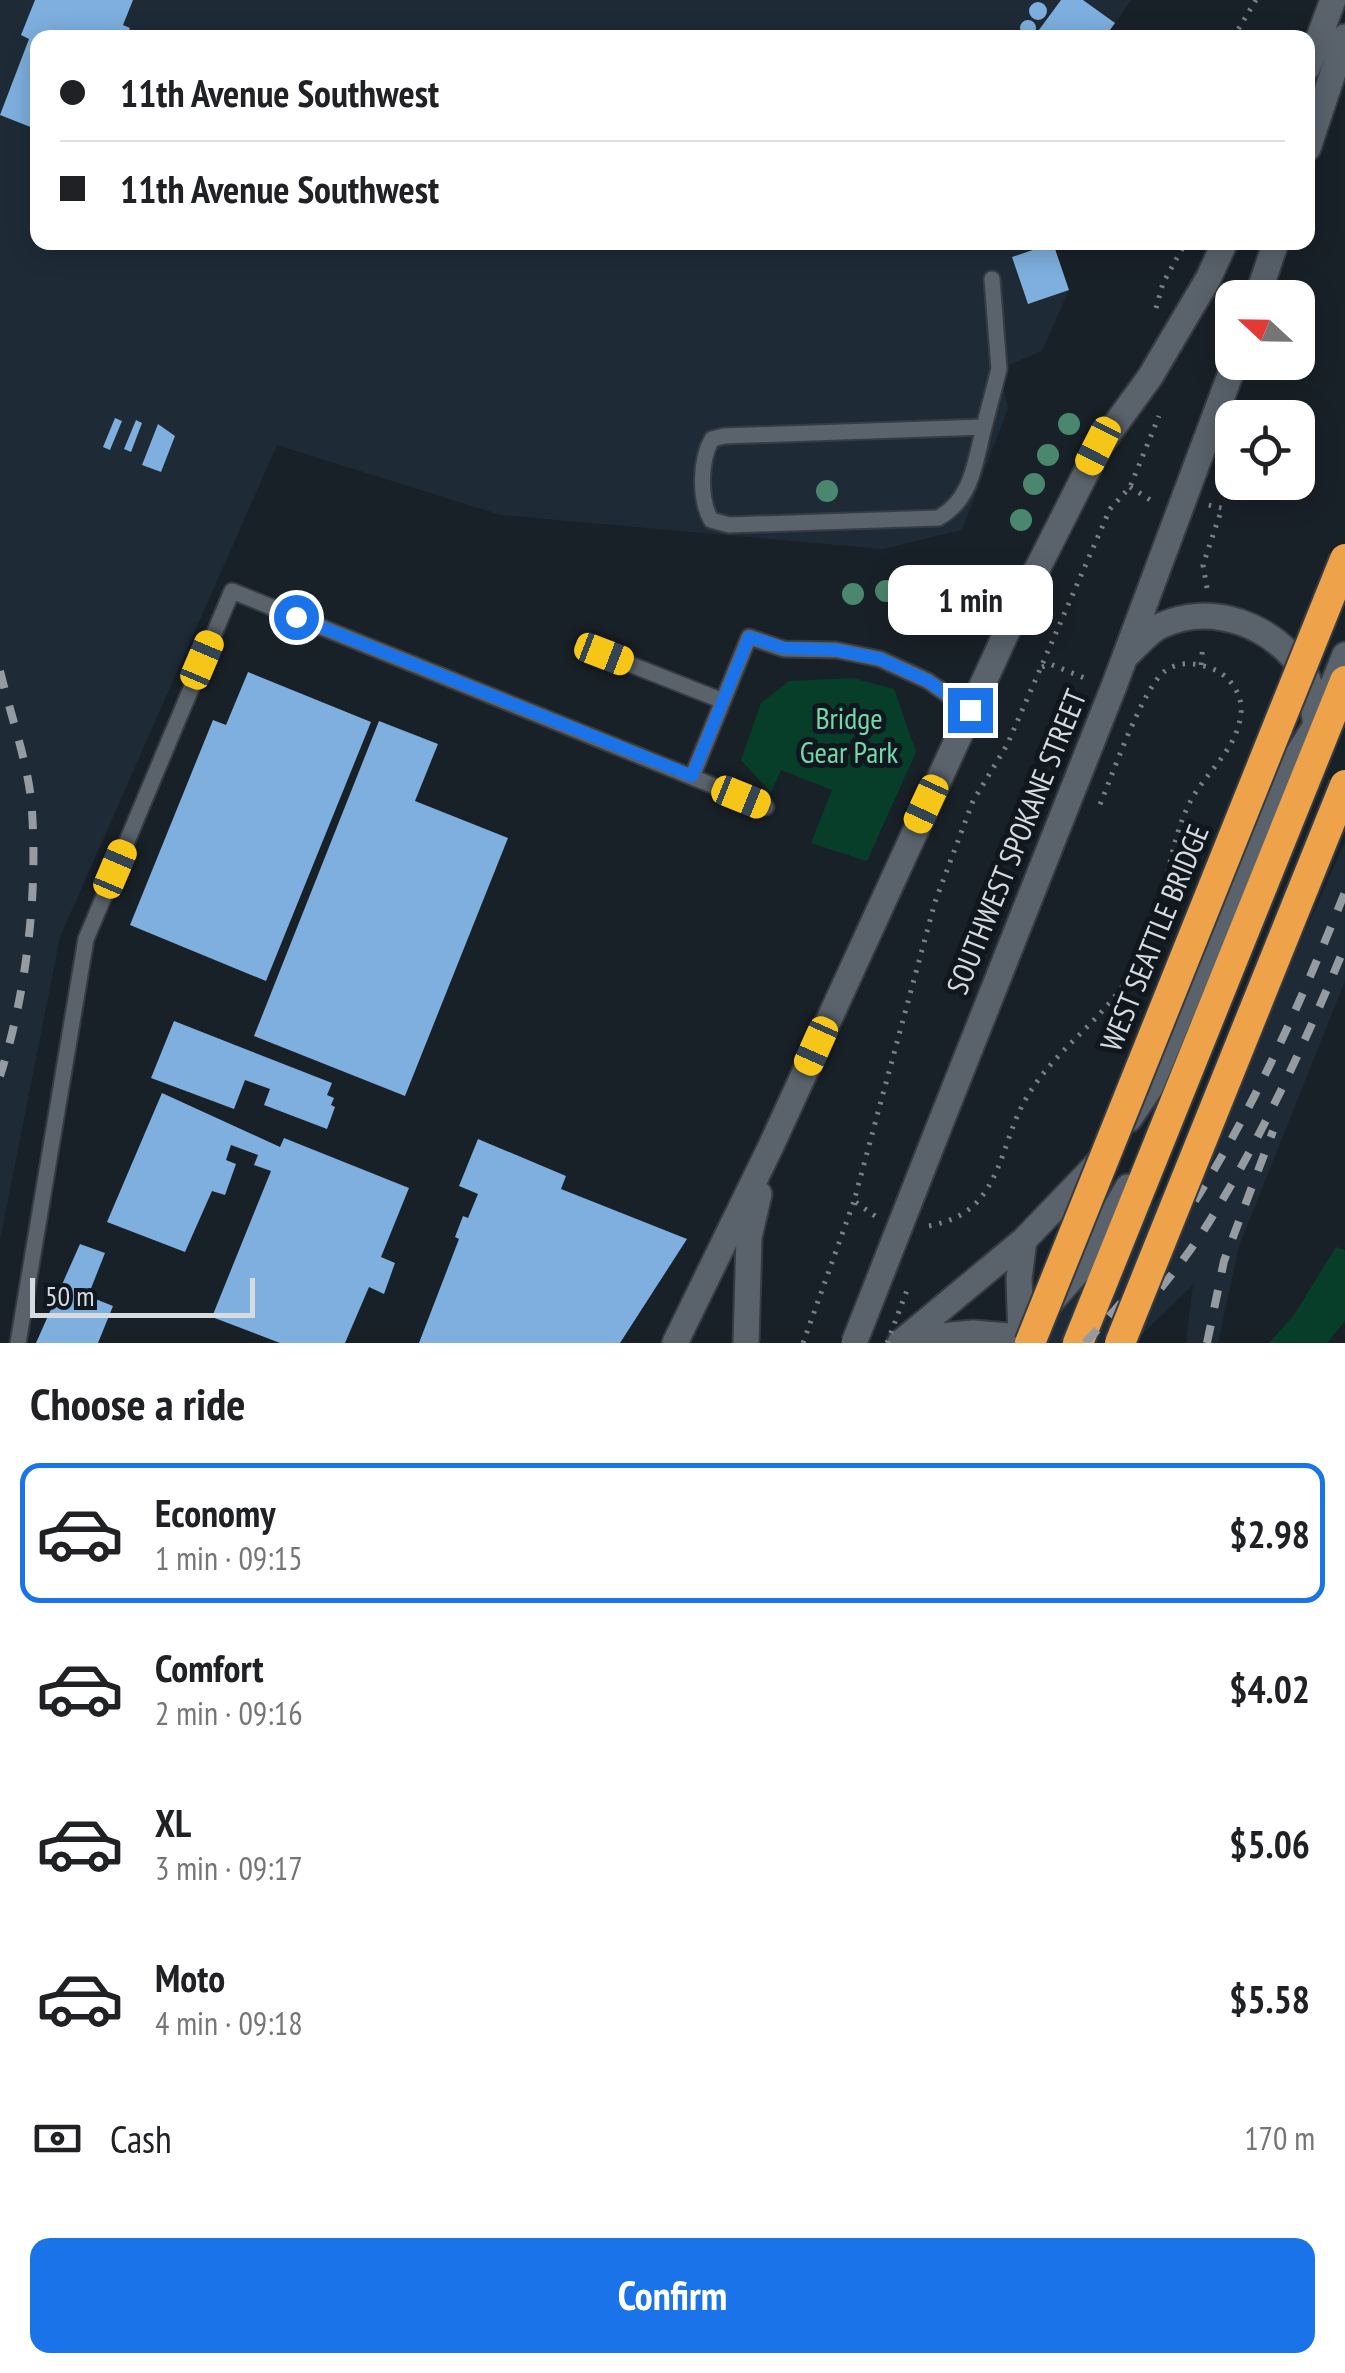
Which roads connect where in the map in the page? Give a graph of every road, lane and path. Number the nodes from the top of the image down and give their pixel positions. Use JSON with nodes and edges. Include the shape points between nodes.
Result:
{"nodes":[{"id":1,"x":1256,"y":0,"type":"edge"},
{"id":2,"x":1333,"y":0,"type":"edge"},
{"id":3,"x":1238,"y":30,"type":"edge"},
{"id":4,"x":1345,"y":36,"type":"edge"},
{"id":5,"x":1315,"y":48,"type":"edge"},
{"id":6,"x":1315,"y":127,"type":"edge"},
{"id":7,"x":1182,"y":250,"type":"edge"},
{"id":8,"x":1221,"y":250,"type":"edge"},
{"id":9,"x":1273,"y":250,"type":"edge"},
{"id":10,"x":992,"y":280,"type":"dead end"},
{"id":11,"x":1263,"y":280,"type":"edge"},
{"id":12,"x":1154,"y":316,"type":"dead end"},
{"id":13,"x":1229,"y":380,"type":"edge"},
{"id":14,"x":1164,"y":408,"type":"dead end"},
{"id":15,"x":984,"y":427,"type":"junction"},
{"id":16,"x":1154,"y":502,"type":"dead end"},
{"id":17,"x":1216,"y":506,"type":"dead end"},
{"id":18,"x":1345,"y":559,"type":"edge"},
{"id":19,"x":1208,"y":583,"type":"dead end"},
{"id":20,"x":1203,"y":651,"type":"dead end"},
{"id":21,"x":604,"y":654,"type":"dead end"},
{"id":22,"x":1345,"y":655,"type":"edge"},
{"id":23,"x":1125,"y":657,"type":"junction"},
{"id":24,"x":1042,"y":667,"type":"dead end"},
{"id":25,"x":1086,"y":679,"type":"dead end"},
{"id":26,"x":1345,"y":681,"type":"edge"},
{"id":27,"x":1147,"y":696,"type":"dead end"},
{"id":28,"x":723,"y":700,"type":"junction"},
{"id":29,"x":970,"y":710,"type":"junction"},
{"id":30,"x":1316,"y":725,"type":"junction"},
{"id":31,"x":692,"y":776,"type":"junction"},
{"id":32,"x":1345,"y":785,"type":"edge"},
{"id":33,"x":766,"y":807,"type":"dead end"},
{"id":34,"x":770,"y":1146,"type":"junction"},
{"id":35,"x":854,"y":1201,"type":"dead end"},
{"id":36,"x":1024,"y":1240,"type":"junction"},
{"id":37,"x":1022,"y":1341,"type":"edge"},
{"id":38,"x":903,"y":1342,"type":"edge"},
{"id":39,"x":18,"y":1343,"type":"edge"},
{"id":40,"x":675,"y":1343,"type":"edge"},
{"id":41,"x":746,"y":1343,"type":"edge"},
{"id":42,"x":804,"y":1343,"type":"edge"},
{"id":43,"x":854,"y":1343,"type":"edge"},
{"id":44,"x":1078,"y":1343,"type":"edge"},
{"id":45,"x":1120,"y":1343,"type":"edge"}],
"edges":[{"from":1,"to":3,"type":"path"},
{"from":2,"to":5,"type":"street"},
{"from":4,"to":6,"type":"street"},
{"from":7,"to":12,"type":"path"},
{"from":8,"to":29,"type":"street","via":[[1150,377],[1098,446]]},
{"from":9,"to":11,"type":"street"},
{"from":10,"to":15,"type":"lane","via":[[999,369]]},
{"from":13,"to":23,"type":"street","name":"SOUTHWEST SPOKANE STREET"},
{"from":14,"to":16,"type":"path","via":[[1130,488]]},
{"from":15,"to":15,"type":"lane","via":[[712,439],[704,453],[705,508],[712,520],[729,524],[938,518],[966,492]]},
{"from":17,"to":19,"type":"path","via":[[1222,508],[1203,565]]},
{"from":18,"to":37,"type":"highway","name":"WEST SEATTLE BRIDGE","bridge":true},
{"from":20,"to":27,"type":"path","via":[[1202,665],[1166,670]]},
{"from":21,"to":28,"type":"lane"},
{"from":22,"to":30,"type":"street"},
{"from":23,"to":30,"type":"street","via":[[1158,626],[1190,616],[1238,619],[1280,642],[1307,675]]},
{"from":23,"to":43,"type":"street","name":"SOUTHWEST SPOKANE STREET","bridge":true},
{"from":24,"to":25,"type":"path"},
{"from":26,"to":44,"type":"highway"},
{"from":28,"to":29,"type":"lane","via":[[749,637],[784,648],[880,659]]},
{"from":28,"to":31,"type":"lane"},
{"from":29,"to":34,"type":"street"},
{"from":30,"to":36,"type":"street","via":[[1270,799],[1150,1088],[1099,1162]]},
{"from":30,"to":37,"type":"street","via":[[1122,1202],[1082,1267]]},
{"from":31,"to":33,"type":"lane"},
{"from":31,"to":39,"type":"lane","via":[[232,591],[86,939]]},
{"from":32,"to":45,"type":"highway","bridge":true},
{"from":34,"to":40,"type":"street"},
{"from":34,"to":41,"type":"street","via":[[749,1237]]},
{"from":35,"to":42,"type":"path"},
{"from":36,"to":37,"type":"street"},
{"from":36,"to":38,"type":"street"},
{"from":37,"to":38,"type":"street","via":[[974,1332]]}]}
